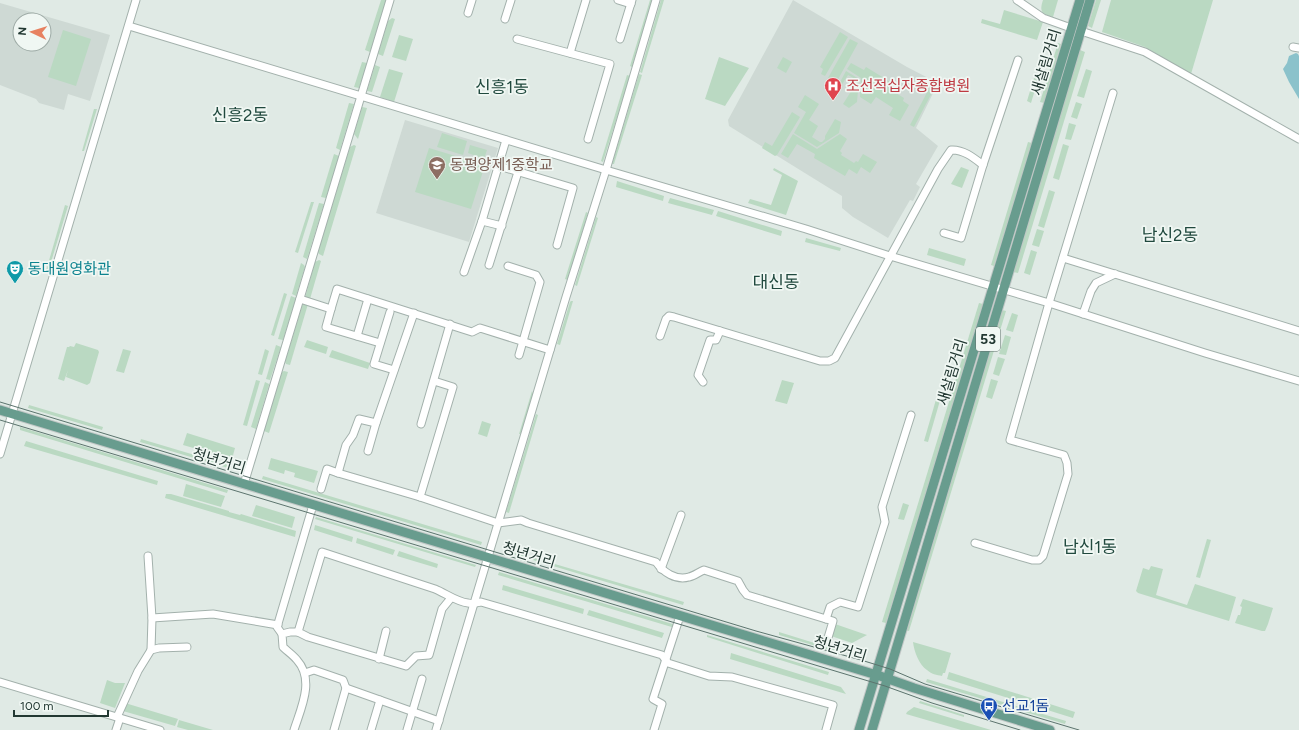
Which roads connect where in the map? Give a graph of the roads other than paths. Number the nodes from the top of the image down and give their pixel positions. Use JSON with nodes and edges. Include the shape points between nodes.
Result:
{"nodes":[{"id":1,"x":136,"y":0,"type":"edge"},
{"id":2,"x":390,"y":0,"type":"edge"},
{"id":3,"x":472,"y":0,"type":"edge"},
{"id":4,"x":511,"y":0,"type":"edge"},
{"id":5,"x":586,"y":0,"type":"edge"},
{"id":6,"x":618,"y":0,"type":"edge"},
{"id":7,"x":656,"y":0,"type":"edge"},
{"id":8,"x":1016,"y":0,"type":"edge"},
{"id":9,"x":1080,"y":0,"type":"edge"},
{"id":10,"x":1090,"y":0,"type":"edge"},
{"id":11,"x":632,"y":2,"type":"edge"},
{"id":12,"x":468,"y":13,"type":"dead end"},
{"id":13,"x":505,"y":19,"type":"dead end"},
{"id":14,"x":129,"y":26,"type":"junction"},
{"id":15,"x":1071,"y":28,"type":"junction"},
{"id":16,"x":1080,"y":31,"type":"junction"},
{"id":17,"x":517,"y":39,"type":"dead end"},
{"id":18,"x":620,"y":39,"type":"dead end"},
{"id":19,"x":570,"y":53,"type":"junction"},
{"id":20,"x":1018,"y":60,"type":"dead end"},
{"id":21,"x":1113,"y":93,"type":"dead end"},
{"id":22,"x":361,"y":96,"type":"junction"},
{"id":23,"x":1299,"y":138,"type":"edge"},
{"id":24,"x":588,"y":139,"type":"dead end"},
{"id":25,"x":506,"y":140,"type":"junction"},
{"id":26,"x":983,"y":165,"type":"junction"},
{"id":27,"x":499,"y":166,"type":"junction"},
{"id":28,"x":606,"y":170,"type":"junction"},
{"id":29,"x":518,"y":172,"type":"junction"},
{"id":30,"x":482,"y":220,"type":"junction"},
{"id":31,"x":502,"y":226,"type":"junction"},
{"id":32,"x":944,"y":232,"type":"dead end"},
{"id":33,"x":557,"y":244,"type":"dead end"},
{"id":34,"x":890,"y":256,"type":"junction"},
{"id":35,"x":1063,"y":258,"type":"junction"},
{"id":36,"x":489,"y":264,"type":"dead end"},
{"id":37,"x":508,"y":266,"type":"dead end"},
{"id":38,"x":464,"y":272,"type":"dead end"},
{"id":39,"x":1115,"y":274,"type":"junction"},
{"id":40,"x":993,"y":286,"type":"junction"},
{"id":41,"x":1004,"y":290,"type":"junction"},
{"id":42,"x":368,"y":298,"type":"junction"},
{"id":43,"x":300,"y":299,"type":"junction"},
{"id":44,"x":1049,"y":303,"type":"junction"},
{"id":45,"x":331,"y":309,"type":"junction"},
{"id":46,"x":390,"y":312,"type":"dead end"},
{"id":47,"x":414,"y":313,"type":"junction"},
{"id":48,"x":1083,"y":314,"type":"junction"},
{"id":49,"x":450,"y":324,"type":"junction"},
{"id":50,"x":720,"y":331,"type":"junction"},
{"id":51,"x":1299,"y":331,"type":"edge"},
{"id":52,"x":357,"y":336,"type":"junction"},
{"id":53,"x":660,"y":336,"type":"dead end"},
{"id":54,"x":523,"y":341,"type":"junction"},
{"id":55,"x":380,"y":343,"type":"junction"},
{"id":56,"x":550,"y":350,"type":"junction"},
{"id":57,"x":519,"y":355,"type":"dead end"},
{"id":58,"x":394,"y":370,"type":"junction"},
{"id":59,"x":434,"y":381,"type":"junction"},
{"id":60,"x":1299,"y":381,"type":"edge"},
{"id":61,"x":703,"y":382,"type":"dead end"},
{"id":62,"x":0,"y":410,"type":"edge"},
{"id":63,"x":12,"y":413,"type":"junction"},
{"id":64,"x":911,"y":415,"type":"dead end"},
{"id":65,"x":376,"y":423,"type":"junction"},
{"id":66,"x":421,"y":424,"type":"dead end"},
{"id":67,"x":368,"y":451,"type":"dead end"},
{"id":68,"x":0,"y":454,"type":"edge"},
{"id":69,"x":338,"y":473,"type":"junction"},
{"id":70,"x":244,"y":484,"type":"junction"},
{"id":71,"x":321,"y":489,"type":"dead end"},
{"id":72,"x":420,"y":498,"type":"junction"},
{"id":73,"x":313,"y":505,"type":"junction"},
{"id":74,"x":681,"y":515,"type":"dead end"},
{"id":75,"x":498,"y":523,"type":"junction"},
{"id":76,"x":975,"y":543,"type":"dead end"},
{"id":77,"x":148,"y":556,"type":"dead end"},
{"id":78,"x":488,"y":558,"type":"junction"},
{"id":79,"x":661,"y":569,"type":"junction"},
{"id":80,"x":451,"y":598,"type":"junction"},
{"id":81,"x":475,"y":603,"type":"junction"},
{"id":82,"x":680,"y":616,"type":"junction"},
{"id":83,"x":152,"y":618,"type":"junction"},
{"id":84,"x":826,"y":619,"type":"junction"},
{"id":85,"x":278,"y":625,"type":"junction"},
{"id":86,"x":386,"y":631,"type":"dead end"},
{"id":87,"x":298,"y":632,"type":"junction"},
{"id":88,"x":282,"y":634,"type":"junction"},
{"id":89,"x":827,"y":641,"type":"dead end"},
{"id":90,"x":187,"y":648,"type":"dead end"},
{"id":91,"x":151,"y":650,"type":"junction"},
{"id":92,"x":379,"y":658,"type":"junction"},
{"id":93,"x":666,"y":660,"type":"junction"},
{"id":94,"x":305,"y":673,"type":"junction"},
{"id":95,"x":875,"y":675,"type":"junction"},
{"id":96,"x":887,"y":678,"type":"junction"},
{"id":97,"x":422,"y":679,"type":"dead end"},
{"id":98,"x":0,"y":682,"type":"edge"},
{"id":99,"x":346,"y":688,"type":"junction"},
{"id":100,"x":380,"y":700,"type":"junction"},
{"id":101,"x":413,"y":712,"type":"junction"},
{"id":102,"x":118,"y":718,"type":"junction"},
{"id":103,"x":438,"y":721,"type":"junction"},
{"id":104,"x":116,"y":730,"type":"edge"},
{"id":105,"x":160,"y":730,"type":"edge"},
{"id":106,"x":294,"y":730,"type":"edge"},
{"id":107,"x":334,"y":730,"type":"edge"},
{"id":108,"x":371,"y":730,"type":"edge"},
{"id":109,"x":407,"y":730,"type":"edge"},
{"id":110,"x":436,"y":730,"type":"edge"},
{"id":111,"x":654,"y":730,"type":"edge"},
{"id":112,"x":826,"y":730,"type":"edge"},
{"id":113,"x":859,"y":730,"type":"edge"},
{"id":114,"x":872,"y":730,"type":"edge"},
{"id":115,"x":1050,"y":730,"type":"edge"}],
"edges":[{"from":1,"to":14,"type":"street"},
{"from":2,"to":22,"type":"street"},
{"from":3,"to":12,"type":"street"},
{"from":4,"to":13,"type":"street"},
{"from":5,"to":19,"type":"street"},
{"from":6,"to":11,"type":"street"},
{"from":7,"to":28,"type":"street"},
{"from":8,"to":15,"type":"street","via":[[1043,18]]},
{"from":9,"to":15,"type":"main road","name":"새살림거리","number":"53"},
{"from":10,"to":16,"type":"main road","name":"새살림거리","number":"53"},
{"from":11,"to":18,"type":"street"},
{"from":14,"to":22,"type":"street"},
{"from":14,"to":63,"type":"street"},
{"from":15,"to":40,"type":"main road","name":"새살림거리","number":"53"},
{"from":16,"to":23,"type":"street","via":[[1145,52]]},
{"from":16,"to":41,"type":"main road","name":"새살림거리","number":"53"},
{"from":17,"to":19,"type":"street"},
{"from":19,"to":24,"type":"street","via":[[610,64]]},
{"from":20,"to":26,"type":"street"},
{"from":21,"to":35,"type":"street"},
{"from":22,"to":25,"type":"street"},
{"from":22,"to":43,"type":"street"},
{"from":25,"to":27,"type":"street"},
{"from":25,"to":28,"type":"street"},
{"from":26,"to":32,"type":"street","via":[[961,238]]},
{"from":26,"to":34,"type":"street","via":[[967,154],[956,149],[951,150]]},
{"from":27,"to":29,"type":"street"},
{"from":27,"to":30,"type":"street"},
{"from":28,"to":34,"type":"street"},
{"from":28,"to":56,"type":"street"},
{"from":29,"to":31,"type":"street"},
{"from":29,"to":33,"type":"street","via":[[573,188]]},
{"from":30,"to":31,"type":"street"},
{"from":30,"to":38,"type":"street"},
{"from":31,"to":36,"type":"street"},
{"from":34,"to":40,"type":"street"},
{"from":34,"to":50,"type":"street","via":[[835,358],[829,361],[820,361]]},
{"from":35,"to":39,"type":"street"},
{"from":35,"to":44,"type":"street"},
{"from":37,"to":54,"type":"street","via":[[536,275],[540,282]]},
{"from":39,"to":48,"type":"street","via":[[1096,283]]},
{"from":39,"to":51,"type":"street"},
{"from":40,"to":41,"type":"street"},
{"from":40,"to":95,"type":"main road","name":"새살림거리","number":"53"},
{"from":41,"to":44,"type":"street"},
{"from":41,"to":96,"type":"main road","name":"새살림거리","number":"53"},
{"from":42,"to":45,"type":"street","via":[[337,289]]},
{"from":42,"to":47,"type":"street"},
{"from":42,"to":52,"type":"street"},
{"from":43,"to":45,"type":"street"},
{"from":43,"to":70,"type":"street"},
{"from":44,"to":48,"type":"street"},
{"from":44,"to":76,"type":"street","via":[[1010,440],[1064,456],[1067,464],[1068,474],[1043,556],[1039,560],[1032,560]]},
{"from":45,"to":52,"type":"street","via":[[326,327]]},
{"from":46,"to":55,"type":"street"},
{"from":47,"to":49,"type":"street"},
{"from":47,"to":58,"type":"street"},
{"from":48,"to":60,"type":"street"},
{"from":49,"to":54,"type":"street","via":[[472,332],[480,328]]},
{"from":49,"to":59,"type":"street"},
{"from":50,"to":53,"type":"street","via":[[669,316]]},
{"from":50,"to":61,"type":"street","via":[[716,340],[710,340],[698,375]]},
{"from":52,"to":55,"type":"street"},
{"from":54,"to":56,"type":"street"},
{"from":54,"to":57,"type":"street"},
{"from":55,"to":58,"type":"street","via":[[374,364]]},
{"from":56,"to":75,"type":"street"},
{"from":58,"to":65,"type":"street"},
{"from":59,"to":66,"type":"street"},
{"from":59,"to":72,"type":"street","via":[[453,387]]},
{"from":62,"to":63,"type":"main road","name":"청년거리"},
{"from":63,"to":68,"type":"street"},
{"from":63,"to":70,"type":"main road","name":"청년거리"},
{"from":64,"to":84,"type":"street","via":[[882,507],[884,522],[858,607],[840,602],[830,607]]},
{"from":65,"to":67,"type":"street"},
{"from":65,"to":69,"type":"street","via":[[359,419],[346,445]]},
{"from":69,"to":71,"type":"street","via":[[327,469]]},
{"from":69,"to":72,"type":"street"},
{"from":70,"to":73,"type":"main road","name":"청년거리"},
{"from":72,"to":75,"type":"street"},
{"from":73,"to":78,"type":"main road","name":"청년거리"},
{"from":73,"to":85,"type":"street"},
{"from":74,"to":79,"type":"street"},
{"from":75,"to":78,"type":"street"},
{"from":75,"to":79,"type":"street","via":[[520,520],[656,562]]},
{"from":77,"to":83,"type":"street"},
{"from":78,"to":81,"type":"street"},
{"from":78,"to":82,"type":"main road","name":"청년거리"},
{"from":79,"to":84,"type":"street","via":[[682,578],[704,570],[738,581],[747,595]]},
{"from":80,"to":81,"type":"street"},
{"from":80,"to":87,"type":"street","via":[[448,594],[435,589],[322,552]]},
{"from":80,"to":92,"type":"street","via":[[442,609],[429,655],[416,656],[406,666]]},
{"from":81,"to":93,"type":"street","via":[[485,603],[662,655]]},
{"from":81,"to":103,"type":"street"},
{"from":82,"to":93,"type":"street"},
{"from":82,"to":95,"type":"main road","name":"청년거리"},
{"from":83,"to":85,"type":"street","via":[[213,614]]},
{"from":83,"to":91,"type":"street"},
{"from":84,"to":89,"type":"street","via":[[833,621]]},
{"from":85,"to":88,"type":"street"},
{"from":86,"to":92,"type":"street"},
{"from":87,"to":88,"type":"street"},
{"from":87,"to":92,"type":"street"},
{"from":88,"to":94,"type":"street","via":[[283,647],[297,660]]},
{"from":90,"to":91,"type":"street"},
{"from":91,"to":102,"type":"street","via":[[138,671]]},
{"from":93,"to":111,"type":"street","via":[[654,699],[662,704]]},
{"from":93,"to":112,"type":"street","via":[[668,663],[709,676],[732,677],[833,705]]},
{"from":94,"to":99,"type":"street","via":[[314,670],[343,680]]},
{"from":94,"to":106,"type":"street","via":[[305,693]]},
{"from":95,"to":96,"type":"main road","name":"청년거리"},
{"from":95,"to":113,"type":"main road","name":"새살림거리"},
{"from":96,"to":114,"type":"main road","name":"새살림거리"},
{"from":96,"to":115,"type":"main road","name":"청년거리"},
{"from":97,"to":101,"type":"street"},
{"from":98,"to":102,"type":"street"},
{"from":99,"to":100,"type":"street"},
{"from":99,"to":107,"type":"street"},
{"from":100,"to":101,"type":"street"},
{"from":100,"to":108,"type":"street"},
{"from":101,"to":103,"type":"street"},
{"from":101,"to":109,"type":"street"},
{"from":102,"to":104,"type":"street"},
{"from":102,"to":105,"type":"street"},
{"from":103,"to":110,"type":"street"}]}
